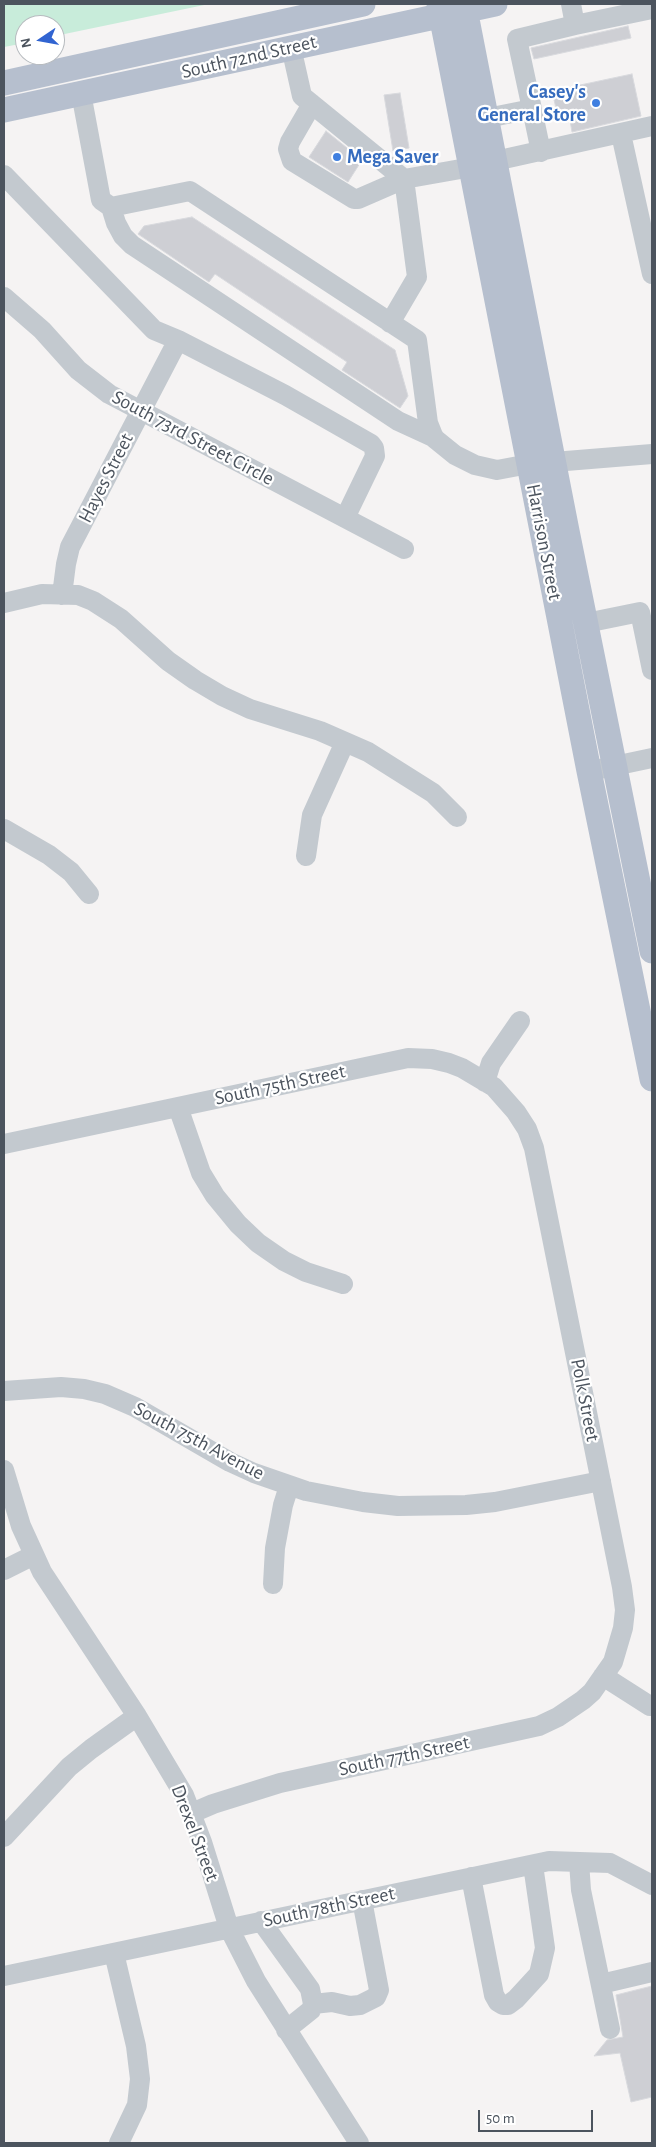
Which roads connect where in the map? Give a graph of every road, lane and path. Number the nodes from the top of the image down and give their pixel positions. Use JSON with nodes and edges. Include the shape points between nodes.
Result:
{"nodes":[{"id":1,"x":362,"y":4,"type":"edge"},
{"id":2,"x":495,"y":4,"type":"edge"},
{"id":3,"x":571,"y":4,"type":"edge"},
{"id":4,"x":465,"y":7,"type":"edge"},
{"id":5,"x":440,"y":9,"type":"edge"},
{"id":6,"x":652,"y":9,"type":"edge"},
{"id":7,"x":575,"y":25,"type":"junction"},
{"id":8,"x":291,"y":47,"type":"junction"},
{"id":9,"x":4,"y":83,"type":"edge"},
{"id":10,"x":81,"y":93,"type":"junction"},
{"id":11,"x":312,"y":104,"type":"junction"},
{"id":12,"x":532,"y":109,"type":"junction"},
{"id":13,"x":4,"y":110,"type":"edge"},
{"id":14,"x":487,"y":118,"type":"junction"},
{"id":15,"x":652,"y":126,"type":"edge"},
{"id":16,"x":621,"y":134,"type":"junction"},
{"id":17,"x":541,"y":152,"type":"junction"},
{"id":18,"x":484,"y":164,"type":"junction"},
{"id":19,"x":4,"y":175,"type":"edge"},
{"id":20,"x":404,"y":179,"type":"junction"},
{"id":21,"x":111,"y":207,"type":"junction"},
{"id":22,"x":652,"y":274,"type":"edge"},
{"id":23,"x":4,"y":297,"type":"edge"},
{"id":24,"x":390,"y":323,"type":"junction"},
{"id":25,"x":178,"y":340,"type":"junction"},
{"id":26,"x":140,"y":411,"type":"junction"},
{"id":27,"x":434,"y":438,"type":"junction"},
{"id":28,"x":652,"y":454,"type":"edge"},
{"id":29,"x":555,"y":462,"type":"junction"},
{"id":30,"x":529,"y":464,"type":"junction"},
{"id":31,"x":345,"y":518,"type":"junction"},
{"id":32,"x":404,"y":549,"type":"dead end"},
{"id":33,"x":62,"y":595,"type":"junction"},
{"id":34,"x":4,"y":603,"type":"edge"},
{"id":35,"x":586,"y":622,"type":"junction"},
{"id":36,"x":652,"y":670,"type":"edge"},
{"id":37,"x":345,"y":742,"type":"junction"},
{"id":38,"x":652,"y":758,"type":"edge"},
{"id":39,"x":615,"y":766,"type":"junction"},
{"id":40,"x":589,"y":771,"type":"junction"},
{"id":41,"x":457,"y":817,"type":"dead end"},
{"id":42,"x":4,"y":829,"type":"edge"},
{"id":43,"x":306,"y":856,"type":"dead end"},
{"id":44,"x":89,"y":894,"type":"dead end"},
{"id":45,"x":652,"y":951,"type":"edge"},
{"id":46,"x":520,"y":1022,"type":"dead end"},
{"id":47,"x":652,"y":1079,"type":"edge"},
{"id":48,"x":485,"y":1082,"type":"junction"},
{"id":49,"x":178,"y":1107,"type":"junction"},
{"id":50,"x":4,"y":1144,"type":"edge"},
{"id":51,"x":343,"y":1284,"type":"dead end"},
{"id":52,"x":4,"y":1391,"type":"edge"},
{"id":53,"x":4,"y":1470,"type":"edge"},
{"id":54,"x":601,"y":1481,"type":"junction"},
{"id":55,"x":289,"y":1486,"type":"junction"},
{"id":56,"x":34,"y":1555,"type":"junction"},
{"id":57,"x":4,"y":1570,"type":"edge"},
{"id":58,"x":273,"y":1584,"type":"dead end"},
{"id":59,"x":603,"y":1676,"type":"junction"},
{"id":60,"x":650,"y":1706,"type":"dead end"},
{"id":61,"x":137,"y":1716,"type":"junction"},
{"id":62,"x":192,"y":1813,"type":"junction"},
{"id":63,"x":4,"y":1837,"type":"edge"},
{"id":64,"x":579,"y":1862,"type":"junction"},
{"id":65,"x":533,"y":1865,"type":"junction"},
{"id":66,"x":471,"y":1878,"type":"junction"},
{"id":67,"x":652,"y":1885,"type":"edge"},
{"id":68,"x":362,"y":1900,"type":"junction"},
{"id":69,"x":261,"y":1921,"type":"junction"},
{"id":70,"x":229,"y":1928,"type":"junction"},
{"id":71,"x":114,"y":1953,"type":"junction"},
{"id":72,"x":652,"y":1972,"type":"edge"},
{"id":73,"x":4,"y":1976,"type":"edge"},
{"id":74,"x":600,"y":1984,"type":"junction"},
{"id":75,"x":313,"y":2004,"type":"junction"},
{"id":76,"x":610,"y":2029,"type":"dead end"},
{"id":77,"x":286,"y":2030,"type":"junction"},
{"id":78,"x":119,"y":2143,"type":"edge"},
{"id":79,"x":359,"y":2143,"type":"edge"}],
"edges":[{"from":1,"to":9,"type":"main road","name":"South 72nd Street"},
{"from":2,"to":4,"type":"main road","name":"South 72nd Street"},
{"from":3,"to":7,"type":"street"},
{"from":4,"to":5,"type":"main road","name":"South 72nd Street"},
{"from":4,"to":14,"type":"main road","name":"Harrison Street"},
{"from":5,"to":8,"type":"main road","name":"South 72nd Street"},
{"from":5,"to":18,"type":"main road","name":"Harrison Street"},
{"from":6,"to":7,"type":"street"},
{"from":7,"to":12,"type":"street","via":[[517,39]]},
{"from":8,"to":10,"type":"main road","name":"South 72nd Street"},
{"from":8,"to":11,"type":"street","via":[[302,96]]},
{"from":10,"to":13,"type":"main road","name":"South 72nd Street"},
{"from":10,"to":21,"type":"street","via":[[101,200]]},
{"from":11,"to":20,"type":"street"},
{"from":11,"to":20,"type":"street","via":[[290,142],[288,149],[292,161],[354,199]]},
{"from":12,"to":14,"type":"street"},
{"from":12,"to":17,"type":"street"},
{"from":14,"to":18,"type":"main road","name":"Harrison Street"},
{"from":15,"to":16,"type":"street"},
{"from":16,"to":17,"type":"street"},
{"from":16,"to":22,"type":"street"},
{"from":17,"to":18,"type":"street"},
{"from":18,"to":20,"type":"street"},
{"from":18,"to":29,"type":"main road","name":"Harrison Street"},
{"from":18,"to":30,"type":"main road","name":"Harrison Street"},
{"from":19,"to":25,"type":"street","via":[[154,330]]},
{"from":20,"to":24,"type":"street","via":[[417,278]]},
{"from":21,"to":24,"type":"street","via":[[190,191]]},
{"from":21,"to":27,"type":"street","via":[[120,230],[132,245],[398,421]]},
{"from":23,"to":26,"type":"street","name":"South 73rd Street Circle","via":[[42,330],[91,382]]},
{"from":24,"to":27,"type":"street","via":[[416,340],[428,424]]},
{"from":25,"to":26,"type":"street","name":"Hayes Street"},
{"from":25,"to":31,"type":"street","via":[[371,444],[375,456]]},
{"from":26,"to":31,"type":"street","name":"South 73rd Street Circle"},
{"from":26,"to":33,"type":"street","name":"Hayes Street","via":[[70,547]]},
{"from":27,"to":30,"type":"street","via":[[455,454],[485,468],[497,470]]},
{"from":28,"to":29,"type":"street"},
{"from":29,"to":30,"type":"street"},
{"from":29,"to":35,"type":"main road","name":"Harrison Street"},
{"from":30,"to":40,"type":"main road","name":"Harrison Street"},
{"from":31,"to":32,"type":"street","name":"South 73rd Street Circle"},
{"from":33,"to":34,"type":"street","via":[[42,594]]},
{"from":33,"to":37,"type":"street","via":[[78,595],[107,608],[168,662],[222,696]]},
{"from":35,"to":36,"type":"street","via":[[640,612]]},
{"from":35,"to":39,"type":"main road","name":"Harrison Street"},
{"from":37,"to":41,"type":"street","via":[[404,774],[432,793]]},
{"from":37,"to":43,"type":"street","via":[[312,816]]},
{"from":38,"to":39,"type":"street"},
{"from":39,"to":40,"type":"street"},
{"from":39,"to":45,"type":"main road","name":"Harrison Street"},
{"from":40,"to":47,"type":"main road","name":"Harrison Street"},
{"from":42,"to":44,"type":"street","via":[[50,855]]},
{"from":46,"to":48,"type":"street","via":[[491,1063]]},
{"from":48,"to":49,"type":"street","name":"South 75th Street","via":[[449,1063],[408,1058]]},
{"from":48,"to":54,"type":"street","name":"Polk Street","via":[[516,1112],[534,1148]]},
{"from":49,"to":50,"type":"street","name":"South 75th Street"},
{"from":49,"to":51,"type":"street","via":[[201,1173],[238,1224],[284,1261]]},
{"from":52,"to":55,"type":"street","name":"South 75th Avenue","via":[[61,1387],[105,1394],[136,1407],[230,1462]]},
{"from":53,"to":56,"type":"street","name":"Drexel Street","via":[[21,1526]]},
{"from":54,"to":55,"type":"street","name":"South 75th Avenue","via":[[495,1502],[433,1507],[363,1502]]},
{"from":54,"to":59,"type":"street","name":"Polk Street","via":[[625,1610],[617,1650]]},
{"from":55,"to":58,"type":"street","via":[[276,1548]]},
{"from":56,"to":57,"type":"street"},
{"from":56,"to":61,"type":"street","name":"Drexel Street"},
{"from":59,"to":60,"type":"street"},
{"from":59,"to":62,"type":"street","name":"South 77th Street","via":[[583,1700],[539,1726],[280,1783]]},
{"from":61,"to":62,"type":"street","name":"Drexel Street"},
{"from":61,"to":63,"type":"street","via":[[69,1767]]},
{"from":62,"to":70,"type":"street","name":"Drexel Street"},
{"from":64,"to":65,"type":"street","name":"South 78th Street","via":[[548,1861]]},
{"from":64,"to":67,"type":"street","name":"South 78th Street","via":[[610,1862]]},
{"from":64,"to":74,"type":"street","via":[[581,1890]]},
{"from":65,"to":66,"type":"street","name":"South 78th Street"},
{"from":65,"to":66,"type":"street","via":[[545,1948],[539,1974],[508,2005],[498,2002],[494,1995]]},
{"from":66,"to":68,"type":"street","name":"South 78th Street"},
{"from":68,"to":69,"type":"street","name":"South 78th Street"},
{"from":68,"to":75,"type":"street","via":[[379,1990],[376,1997],[360,2005]]},
{"from":69,"to":70,"type":"street","name":"South 78th Street"},
{"from":69,"to":75,"type":"street","via":[[310,1989]]},
{"from":70,"to":71,"type":"street","name":"South 78th Street"},
{"from":70,"to":77,"type":"street","name":"Drexel Street"},
{"from":71,"to":73,"type":"street","name":"South 78th Street"},
{"from":71,"to":78,"type":"street","via":[[136,2046],[140,2078],[137,2105]]},
{"from":72,"to":74,"type":"street"},
{"from":74,"to":76,"type":"street"},
{"from":75,"to":77,"type":"street","via":[[311,2010]]},
{"from":77,"to":79,"type":"street","name":"Drexel Street"}]}
